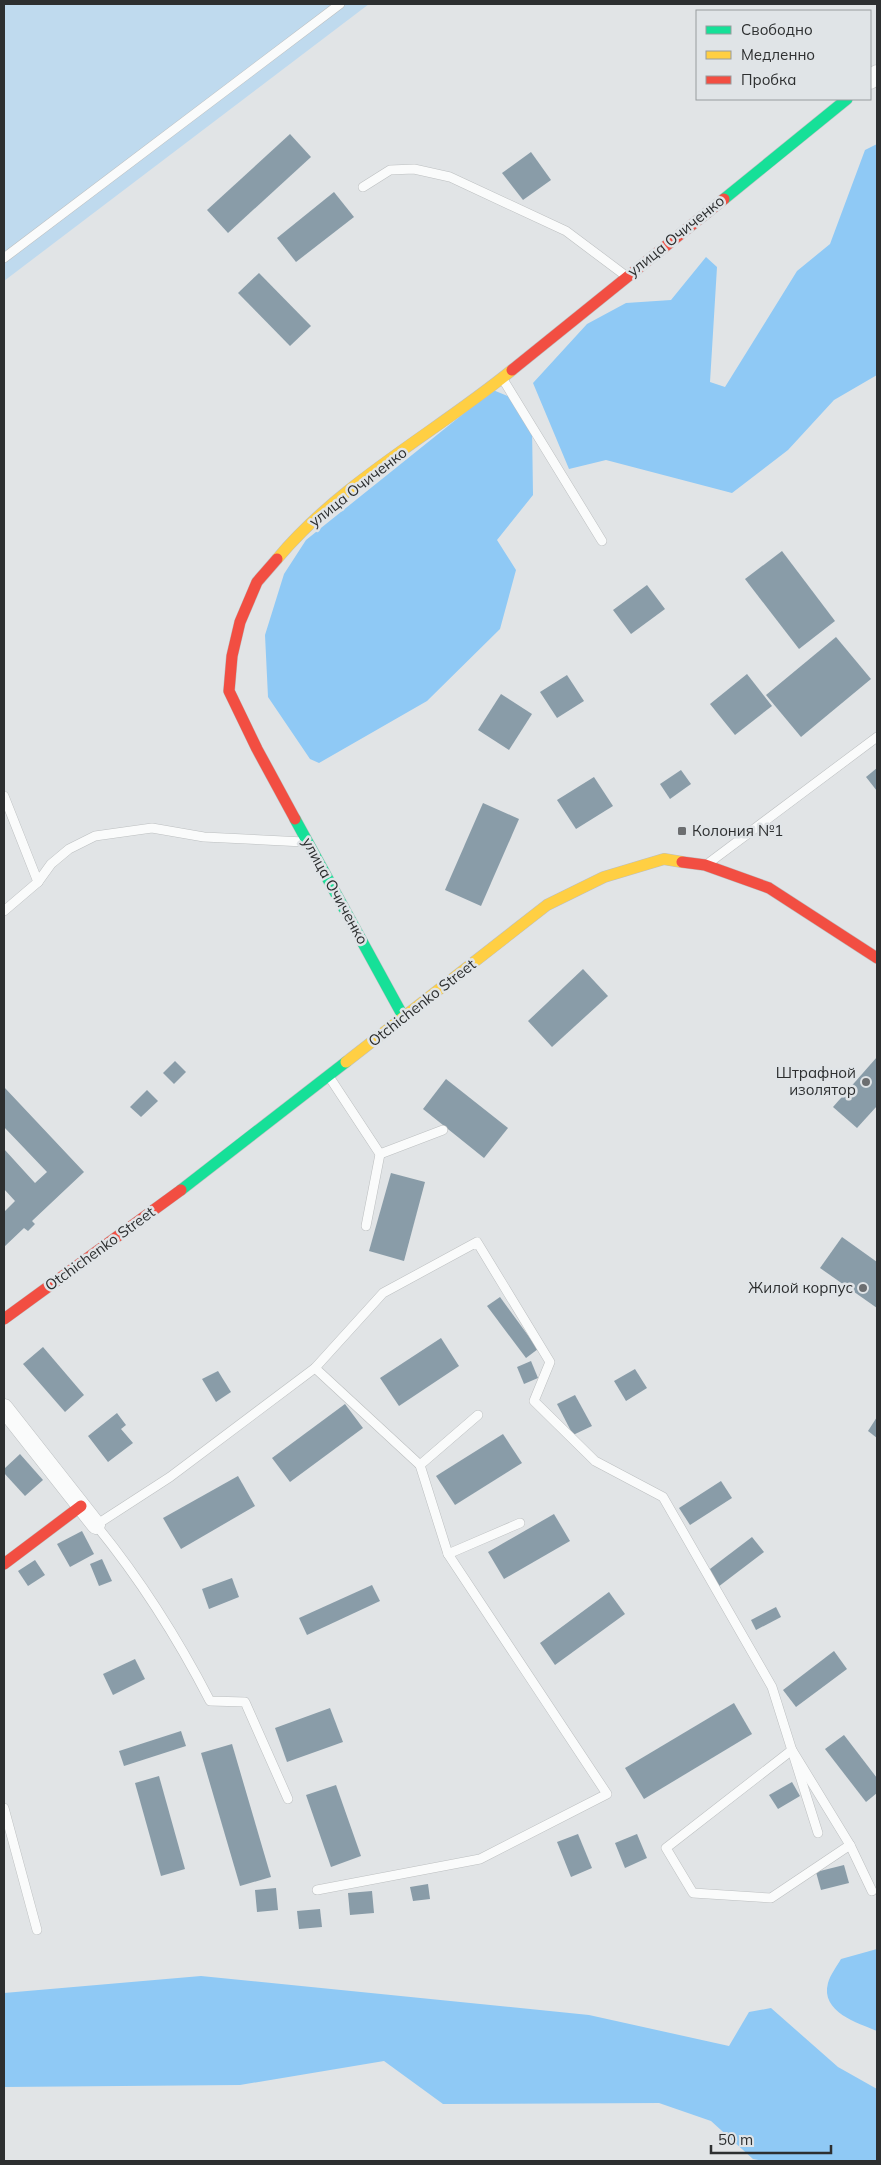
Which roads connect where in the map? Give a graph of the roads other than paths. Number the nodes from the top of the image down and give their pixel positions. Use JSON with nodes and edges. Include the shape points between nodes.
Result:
{"nodes":[{"id":1,"x":340,"y":4,"type":"edge"},
{"id":2,"x":846,"y":100,"type":"edge"},
{"id":3,"x":363,"y":187,"type":"dead end"},
{"id":4,"x":4,"y":258,"type":"edge"},
{"id":5,"x":626,"y":276,"type":"junction"},
{"id":6,"x":502,"y":378,"type":"junction"},
{"id":7,"x":602,"y":541,"type":"dead end"},
{"id":8,"x":877,"y":737,"type":"edge"},
{"id":9,"x":4,"y":796,"type":"edge"},
{"id":10,"x":308,"y":843,"type":"junction"},
{"id":11,"x":705,"y":866,"type":"junction"},
{"id":12,"x":38,"y":882,"type":"junction"},
{"id":13,"x":4,"y":911,"type":"edge"},
{"id":14,"x":877,"y":958,"type":"edge"},
{"id":15,"x":404,"y":1018,"type":"junction"},
{"id":16,"x":328,"y":1075,"type":"junction"},
{"id":17,"x":443,"y":1130,"type":"dead end"},
{"id":18,"x":380,"y":1154,"type":"junction"},
{"id":19,"x":366,"y":1226,"type":"dead end"},
{"id":20,"x":4,"y":1319,"type":"edge"},
{"id":21,"x":315,"y":1368,"type":"junction"},
{"id":22,"x":4,"y":1408,"type":"edge"},
{"id":23,"x":478,"y":1415,"type":"dead end"},
{"id":24,"x":420,"y":1465,"type":"junction"},
{"id":25,"x":80,"y":1506,"type":"junction"},
{"id":26,"x":520,"y":1522,"type":"dead end"},
{"id":27,"x":96,"y":1525,"type":"junction"},
{"id":28,"x":448,"y":1554,"type":"junction"},
{"id":29,"x":4,"y":1564,"type":"edge"},
{"id":30,"x":792,"y":1750,"type":"junction"},
{"id":31,"x":288,"y":1799,"type":"dead end"},
{"id":32,"x":4,"y":1808,"type":"edge"},
{"id":33,"x":818,"y":1833,"type":"dead end"},
{"id":34,"x":850,"y":1845,"type":"junction"},
{"id":35,"x":317,"y":1890,"type":"dead end"},
{"id":36,"x":872,"y":1891,"type":"dead end"},
{"id":37,"x":37,"y":1930,"type":"dead end"}],
"edges":[{"from":1,"to":4,"type":"lane"},
{"from":2,"to":5,"type":"street","name":"улица Очиченко"},
{"from":3,"to":5,"type":"lane","via":[[390,170],[414,169],[450,176],[566,231]]},
{"from":5,"to":6,"type":"street","name":"улица Очиченко"},
{"from":6,"to":7,"type":"lane"},
{"from":6,"to":10,"type":"street","name":"улица Очиченко","via":[[349,491],[294,538],[257,582],[240,622],[229,690]]},
{"from":8,"to":11,"type":"lane"},
{"from":9,"to":12,"type":"lane"},
{"from":10,"to":12,"type":"lane","via":[[204,837],[152,828],[95,836],[69,849],[51,864]]},
{"from":10,"to":15,"type":"street","name":"улица Очиченко"},
{"from":11,"to":14,"type":"street","name":"Otchichenko Street","via":[[769,888]]},
{"from":11,"to":15,"type":"street","name":"Otchichenko Street","via":[[664,859],[604,877],[546,905]]},
{"from":12,"to":13,"type":"lane"},
{"from":15,"to":16,"type":"street","name":"Otchichenko Street"},
{"from":16,"to":18,"type":"lane"},
{"from":16,"to":20,"type":"street","name":"Otchichenko Street","via":[[197,1178]]},
{"from":17,"to":18,"type":"lane"},
{"from":18,"to":19,"type":"lane"},
{"from":21,"to":24,"type":"lane"},
{"from":21,"to":27,"type":"lane","via":[[170,1478]]},
{"from":21,"to":30,"type":"lane","via":[[383,1293],[477,1242],[550,1362],[534,1401],[595,1461],[663,1497],[772,1687]]},
{"from":22,"to":25,"type":"street"},
{"from":23,"to":24,"type":"lane"},
{"from":24,"to":28,"type":"lane"},
{"from":25,"to":27,"type":"street"},
{"from":25,"to":29,"type":"street"},
{"from":26,"to":28,"type":"lane"},
{"from":27,"to":31,"type":"lane","via":[[120,1554],[181,1648],[210,1701],[245,1702]]},
{"from":28,"to":35,"type":"lane","via":[[607,1794],[480,1859]]},
{"from":30,"to":33,"type":"lane"},
{"from":30,"to":34,"type":"lane"},
{"from":30,"to":34,"type":"lane","via":[[666,1848],[693,1893],[771,1898]]},
{"from":32,"to":37,"type":"lane"},
{"from":34,"to":36,"type":"lane"}]}
